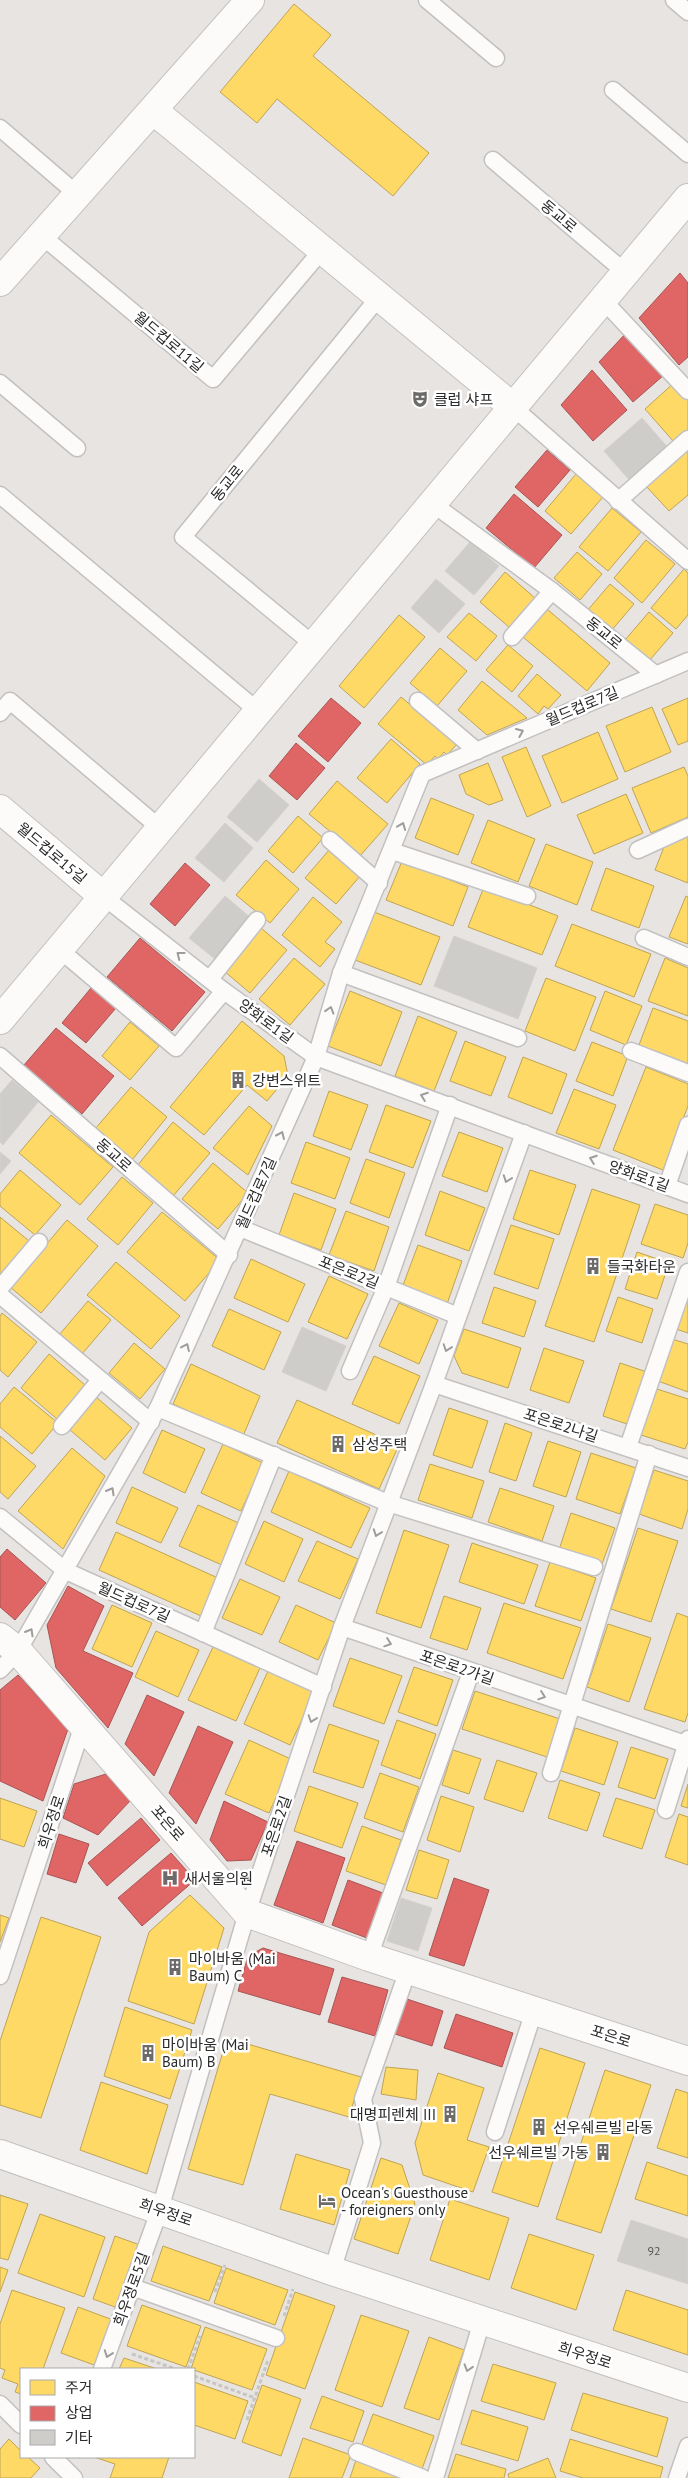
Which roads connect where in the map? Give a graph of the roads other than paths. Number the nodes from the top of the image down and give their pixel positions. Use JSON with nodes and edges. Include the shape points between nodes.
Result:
{"nodes":[{"id":1,"x":250,"y":0,"type":"edge"},
{"id":2,"x":428,"y":0,"type":"edge"},
{"id":3,"x":674,"y":0,"type":"edge"},
{"id":4,"x":688,"y":12,"type":"edge"},
{"id":5,"x":496,"y":58,"type":"dead end"},
{"id":6,"x":613,"y":90,"type":"dead end"},
{"id":7,"x":154,"y":111,"type":"junction"},
{"id":8,"x":0,"y":128,"type":"edge"},
{"id":9,"x":688,"y":154,"type":"edge"},
{"id":10,"x":493,"y":160,"type":"dead end"},
{"id":11,"x":78,"y":195,"type":"junction"},
{"id":12,"x":688,"y":198,"type":"edge"},
{"id":13,"x":42,"y":236,"type":"junction"},
{"id":14,"x":322,"y":250,"type":"junction"},
{"id":15,"x":626,"y":273,"type":"junction"},
{"id":16,"x":0,"y":282,"type":"edge"},
{"id":17,"x":379,"y":297,"type":"junction"},
{"id":18,"x":603,"y":300,"type":"junction"},
{"id":19,"x":0,"y":383,"type":"edge"},
{"id":20,"x":688,"y":391,"type":"edge"},
{"id":21,"x":514,"y":408,"type":"junction"},
{"id":22,"x":688,"y":439,"type":"edge"},
{"id":23,"x":77,"y":448,"type":"dead end"},
{"id":24,"x":0,"y":495,"type":"edge"},
{"id":25,"x":618,"y":502,"type":"junction"},
{"id":26,"x":433,"y":504,"type":"junction"},
{"id":27,"x":688,"y":561,"type":"edge"},
{"id":28,"x":552,"y":592,"type":"junction"},
{"id":29,"x":512,"y":637,"type":"dead end"},
{"id":30,"x":314,"y":645,"type":"junction"},
{"id":31,"x":688,"y":661,"type":"edge"},
{"id":32,"x":656,"y":675,"type":"junction"},
{"id":33,"x":418,"y":702,"type":"dead end"},
{"id":34,"x":258,"y":711,"type":"junction"},
{"id":35,"x":0,"y":713,"type":"edge"},
{"id":36,"x":477,"y":751,"type":"junction"},
{"id":37,"x":0,"y":809,"type":"edge"},
{"id":38,"x":688,"y":827,"type":"edge"},
{"id":39,"x":161,"y":829,"type":"junction"},
{"id":40,"x":330,"y":840,"type":"dead end"},
{"id":41,"x":638,"y":850,"type":"dead end"},
{"id":42,"x":392,"y":851,"type":"junction"},
{"id":43,"x":379,"y":883,"type":"junction"},
{"id":44,"x":527,"y":896,"type":"dead end"},
{"id":45,"x":104,"y":897,"type":"junction"},
{"id":46,"x":257,"y":920,"type":"dead end"},
{"id":47,"x":644,"y":938,"type":"dead end"},
{"id":48,"x":60,"y":950,"type":"junction"},
{"id":49,"x":688,"y":956,"type":"edge"},
{"id":50,"x":341,"y":973,"type":"junction"},
{"id":51,"x":210,"y":978,"type":"junction"},
{"id":52,"x":224,"y":991,"type":"junction"},
{"id":53,"x":0,"y":1020,"type":"edge"},
{"id":54,"x":518,"y":1038,"type":"dead end"},
{"id":55,"x":631,"y":1051,"type":"dead end"},
{"id":56,"x":0,"y":1056,"type":"edge"},
{"id":57,"x":316,"y":1057,"type":"junction"},
{"id":58,"x":688,"y":1074,"type":"edge"},
{"id":59,"x":450,"y":1106,"type":"junction"},
{"id":60,"x":688,"y":1125,"type":"edge"},
{"id":61,"x":524,"y":1133,"type":"junction"},
{"id":62,"x":667,"y":1186,"type":"junction"},
{"id":63,"x":688,"y":1194,"type":"edge"},
{"id":64,"x":240,"y":1228,"type":"junction"},
{"id":65,"x":39,"y":1242,"type":"dead end"},
{"id":66,"x":229,"y":1254,"type":"junction"},
{"id":67,"x":688,"y":1272,"type":"edge"},
{"id":68,"x":386,"y":1287,"type":"junction"},
{"id":69,"x":0,"y":1288,"type":"edge"},
{"id":70,"x":0,"y":1295,"type":"edge"},
{"id":71,"x":458,"y":1316,"type":"junction"},
{"id":72,"x":350,"y":1371,"type":"dead end"},
{"id":73,"x":100,"y":1380,"type":"junction"},
{"id":74,"x":434,"y":1384,"type":"junction"},
{"id":75,"x":154,"y":1415,"type":"junction"},
{"id":76,"x":62,"y":1426,"type":"dead end"},
{"id":77,"x":628,"y":1447,"type":"junction"},
{"id":78,"x":649,"y":1454,"type":"junction"},
{"id":79,"x":274,"y":1455,"type":"junction"},
{"id":80,"x":688,"y":1468,"type":"edge"},
{"id":81,"x":388,"y":1504,"type":"junction"},
{"id":82,"x":0,"y":1516,"type":"edge"},
{"id":83,"x":594,"y":1567,"type":"dead end"},
{"id":84,"x":66,"y":1570,"type":"junction"},
{"id":85,"x":342,"y":1627,"type":"junction"},
{"id":86,"x":203,"y":1632,"type":"junction"},
{"id":87,"x":6,"y":1653,"type":"edge"},
{"id":88,"x":471,"y":1672,"type":"junction"},
{"id":89,"x":323,"y":1686,"type":"junction"},
{"id":90,"x":572,"y":1706,"type":"junction"},
{"id":91,"x":83,"y":1725,"type":"junction"},
{"id":92,"x":687,"y":1743,"type":"edge"},
{"id":93,"x":551,"y":1773,"type":"dead end"},
{"id":94,"x":666,"y":1810,"type":"dead end"},
{"id":95,"x":247,"y":1913,"type":"junction"},
{"id":96,"x":369,"y":1957,"type":"junction"},
{"id":97,"x":408,"y":1970,"type":"junction"},
{"id":98,"x":0,"y":1976,"type":"edge"},
{"id":99,"x":534,"y":2011,"type":"junction"},
{"id":100,"x":688,"y":2061,"type":"edge"},
{"id":101,"x":494,"y":2132,"type":"dead end"},
{"id":102,"x":0,"y":2154,"type":"edge"},
{"id":103,"x":160,"y":2209,"type":"junction"},
{"id":104,"x":332,"y":2270,"type":"junction"},
{"id":105,"x":132,"y":2287,"type":"junction"},
{"id":106,"x":482,"y":2321,"type":"junction"},
{"id":107,"x":276,"y":2338,"type":"dead end"},
{"id":108,"x":102,"y":2368,"type":"edge"},
{"id":109,"x":688,"y":2388,"type":"edge"},
{"id":110,"x":0,"y":2404,"type":"edge"},
{"id":111,"x":20,"y":2424,"type":"edge"},
{"id":112,"x":688,"y":2446,"type":"edge"},
{"id":113,"x":357,"y":2452,"type":"dead end"},
{"id":114,"x":53,"y":2458,"type":"edge"},
{"id":115,"x":67,"y":2471,"type":"edge"},
{"id":116,"x":423,"y":2478,"type":"edge"},
{"id":117,"x":435,"y":2478,"type":"edge"},
{"id":118,"x":677,"y":2478,"type":"edge"}],
"edges":[{"from":1,"to":7,"type":"street"},
{"from":2,"to":5,"type":"lane"},
{"from":3,"to":4,"type":"lane"},
{"from":6,"to":9,"type":"lane"},
{"from":7,"to":11,"type":"street"},
{"from":7,"to":14,"type":"street"},
{"from":8,"to":11,"type":"lane"},
{"from":10,"to":15,"type":"lane","name":"동교로"},
{"from":11,"to":13,"type":"street"},
{"from":12,"to":15,"type":"street"},
{"from":13,"to":14,"type":"lane","name":"월드컵로11길","via":[[213,379]]},
{"from":13,"to":16,"type":"street"},
{"from":14,"to":17,"type":"street"},
{"from":15,"to":18,"type":"street"},
{"from":17,"to":21,"type":"street"},
{"from":17,"to":30,"type":"lane","name":"동교로","via":[[183,537]]},
{"from":18,"to":20,"type":"lane"},
{"from":18,"to":21,"type":"street"},
{"from":19,"to":23,"type":"lane"},
{"from":21,"to":25,"type":"lane"},
{"from":21,"to":26,"type":"street"},
{"from":22,"to":25,"type":"lane"},
{"from":24,"to":34,"type":"lane"},
{"from":25,"to":27,"type":"lane"},
{"from":26,"to":28,"type":"lane","name":"동교로"},
{"from":26,"to":30,"type":"street"},
{"from":28,"to":29,"type":"lane"},
{"from":28,"to":32,"type":"lane","name":"동교로"},
{"from":30,"to":34,"type":"street"},
{"from":31,"to":32,"type":"lane","name":"월드컵로7길"},
{"from":36,"to":32,"type":"lane","name":"월드컵로7길","one_way":true},
{"from":33,"to":36,"type":"lane"},
{"from":34,"to":39,"type":"street"},
{"from":35,"to":39,"type":"lane","via":[[10,701]]},
{"from":42,"to":36,"type":"lane","name":"월드컵로7길","one_way":true,"via":[[422,774]]},
{"from":37,"to":45,"type":"street","name":"월드컵로15길"},
{"from":38,"to":41,"type":"lane"},
{"from":39,"to":45,"type":"street"},
{"from":40,"to":43,"type":"lane"},
{"from":42,"to":43,"type":"lane","name":"월드컵로7길"},
{"from":42,"to":44,"type":"lane"},
{"from":43,"to":50,"type":"lane","name":"월드컵로7길"},
{"from":45,"to":48,"type":"street"},
{"from":51,"to":45,"type":"lane","name":"양화로1길","one_way":true},
{"from":46,"to":51,"type":"lane"},
{"from":47,"to":49,"type":"lane"},
{"from":48,"to":52,"type":"lane","via":[[176,1048]]},
{"from":48,"to":53,"type":"street"},
{"from":50,"to":54,"type":"lane"},
{"from":57,"to":50,"type":"lane","name":"월드컵로7길","one_way":true},
{"from":51,"to":52,"type":"lane","name":"양화로1길"},
{"from":52,"to":57,"type":"lane","name":"양화로1길"},
{"from":55,"to":58,"type":"lane"},
{"from":56,"to":66,"type":"lane","name":"동교로"},
{"from":59,"to":57,"type":"lane","name":"양화로1길","one_way":true},
{"from":64,"to":57,"type":"lane","name":"월드컵로7길","one_way":true},
{"from":59,"to":61,"type":"lane","name":"양화로1길"},
{"from":59,"to":68,"type":"lane"},
{"from":60,"to":62,"type":"lane"},
{"from":62,"to":61,"type":"lane","name":"양화로1길","one_way":true},
{"from":61,"to":71,"type":"lane","name":"포은로2길","one_way":true},
{"from":62,"to":63,"type":"lane","name":"양화로1길"},
{"from":64,"to":66,"type":"lane","name":"월드컵로7길"},
{"from":64,"to":68,"type":"lane","name":"포은로2길"},
{"from":65,"to":69,"type":"lane"},
{"from":75,"to":66,"type":"lane","name":"월드컵로7길","one_way":true},
{"from":67,"to":77,"type":"lane"},
{"from":68,"to":71,"type":"lane","name":"포은로2길"},
{"from":68,"to":72,"type":"lane"},
{"from":70,"to":73,"type":"lane"},
{"from":71,"to":74,"type":"lane","name":"포은로2길","one_way":true},
{"from":73,"to":75,"type":"lane"},
{"from":73,"to":76,"type":"lane"},
{"from":74,"to":77,"type":"lane","name":"포은로2나길"},
{"from":74,"to":81,"type":"lane","name":"포은로2길"},
{"from":75,"to":79,"type":"lane"},
{"from":84,"to":75,"type":"lane","name":"월드컵로7길","one_way":true},
{"from":77,"to":78,"type":"lane","name":"포은로2나길"},
{"from":78,"to":80,"type":"lane","name":"포은로2나길"},
{"from":78,"to":90,"type":"lane"},
{"from":79,"to":81,"type":"lane"},
{"from":79,"to":86,"type":"lane"},
{"from":81,"to":83,"type":"lane"},
{"from":81,"to":85,"type":"lane","name":"포은로2길","one_way":true},
{"from":82,"to":84,"type":"lane"},
{"from":84,"to":86,"type":"lane","name":"월드컵로7길"},
{"from":87,"to":84,"type":"lane","name":"월드컵로7길","one_way":true},
{"from":85,"to":88,"type":"lane","name":"포은로2가길","one_way":true},
{"from":85,"to":89,"type":"lane","name":"포은로2길"},
{"from":86,"to":89,"type":"lane","name":"월드컵로7길"},
{"from":87,"to":91,"type":"street","name":"포은로"},
{"from":88,"to":90,"type":"lane","name":"포은로2가길","one_way":true},
{"from":88,"to":96,"type":"lane"},
{"from":89,"to":95,"type":"lane","name":"포은로2길","one_way":true},
{"from":90,"to":92,"type":"lane","name":"포은로2가길"},
{"from":90,"to":93,"type":"lane"},
{"from":91,"to":95,"type":"street","name":"포은로"},
{"from":91,"to":98,"type":"lane","name":"희우정로"},
{"from":92,"to":94,"type":"lane","name":"포은로2가길"},
{"from":95,"to":96,"type":"street","name":"포은로"},
{"from":95,"to":103,"type":"lane","name":"포은로2길"},
{"from":96,"to":97,"type":"street","name":"포은로"},
{"from":97,"to":99,"type":"street","name":"포은로"},
{"from":97,"to":104,"type":"lane","via":[[363,2099],[372,2143]]},
{"from":99,"to":100,"type":"street","name":"포은로"},
{"from":99,"to":101,"type":"lane"},
{"from":102,"to":103,"type":"street","name":"희우정로"},
{"from":103,"to":104,"type":"street","name":"희우정로"},
{"from":103,"to":105,"type":"lane","name":"희우정로5길"},
{"from":104,"to":106,"type":"street","name":"희우정로"},
{"from":105,"to":107,"type":"lane"},
{"from":105,"to":108,"type":"lane","name":"희우정로5길","one_way":true},
{"from":106,"to":109,"type":"street","name":"희우정로"},
{"from":106,"to":117,"type":"lane","one_way":true},
{"from":110,"to":111,"type":"lane"},
{"from":112,"to":118,"type":"lane"},
{"from":113,"to":116,"type":"lane"},
{"from":114,"to":115,"type":"lane"}]}
